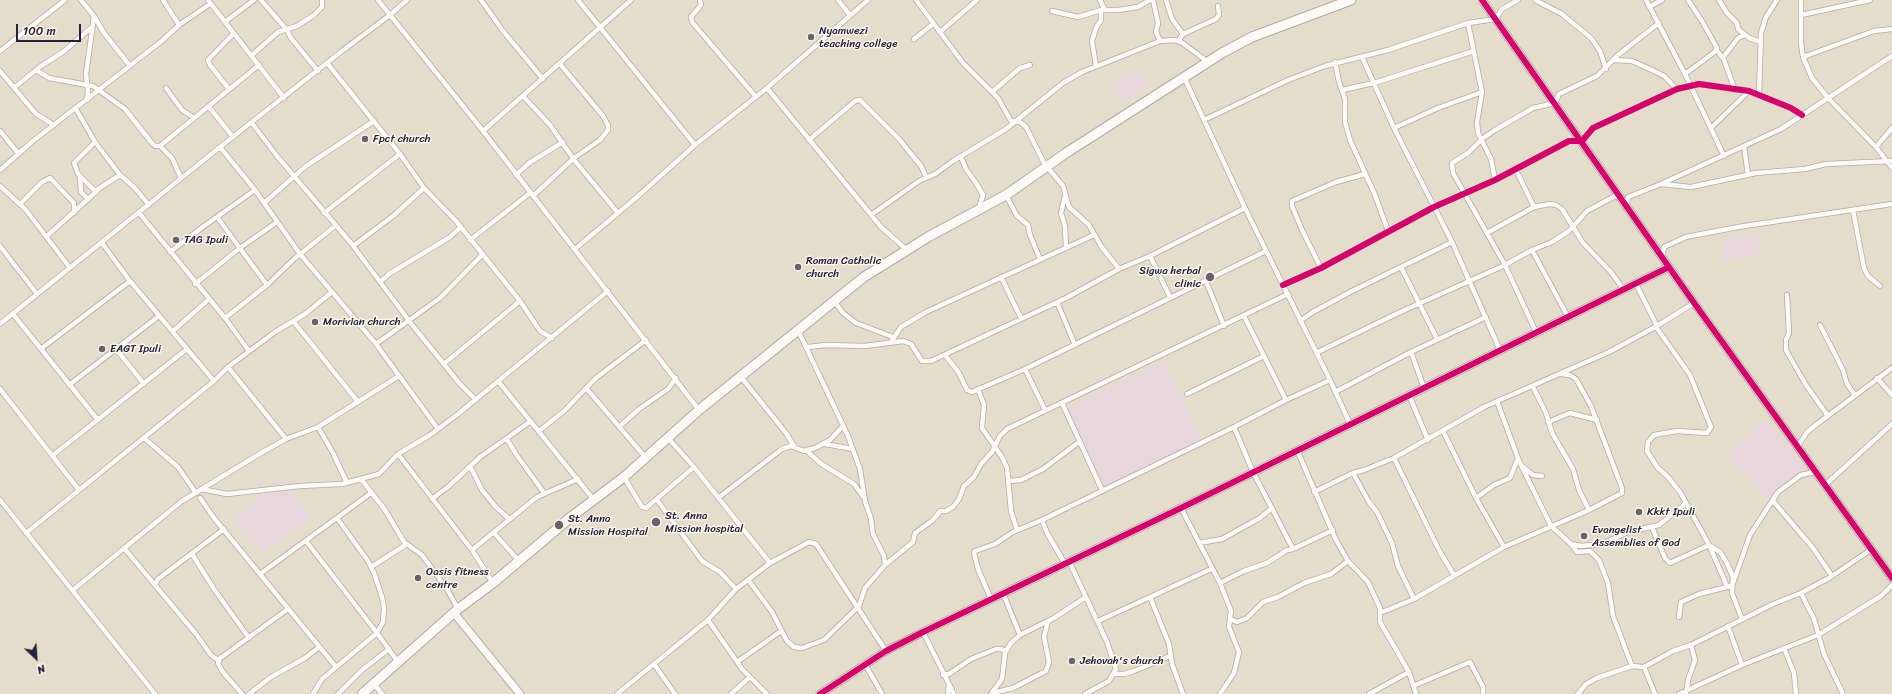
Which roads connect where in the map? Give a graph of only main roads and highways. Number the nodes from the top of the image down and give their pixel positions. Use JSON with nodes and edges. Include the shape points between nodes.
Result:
{"nodes":[{"id":1,"x":1351,"y":0,"type":"edge"},
{"id":2,"x":362,"y":694,"type":"edge"}],
"edges":[{"from":1,"to":2,"type":"highway","via":[[1252,37],[1184,77],[1006,195],[906,249],[864,276],[699,410],[624,477],[456,611]]}]}
